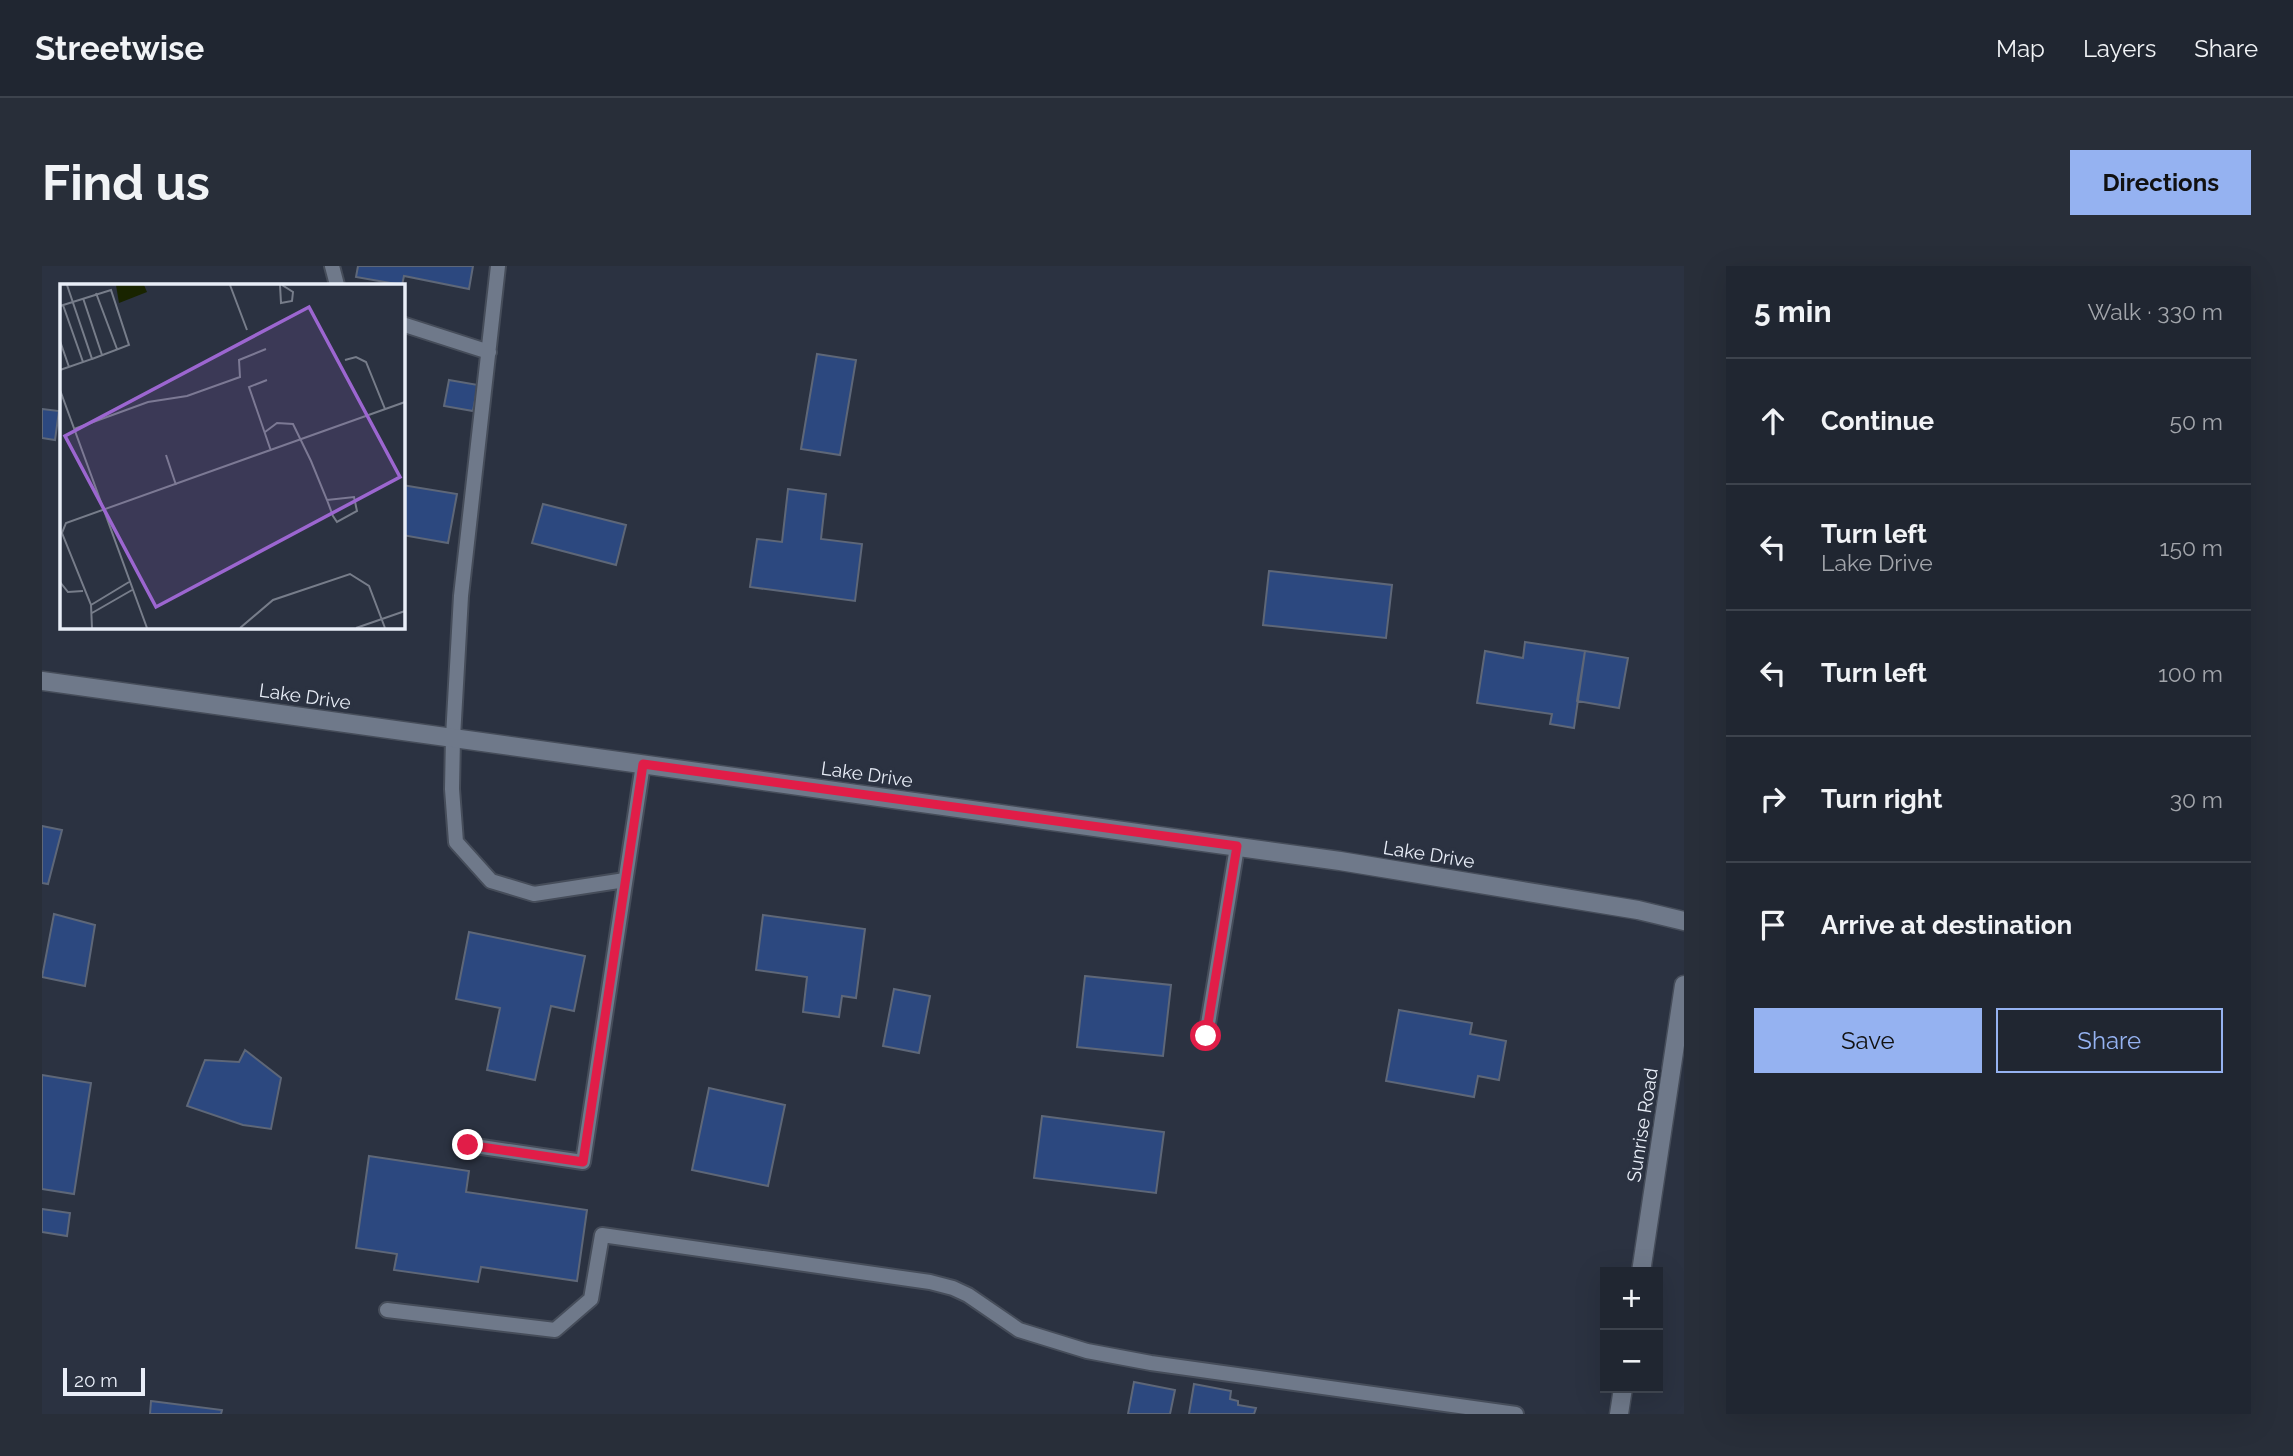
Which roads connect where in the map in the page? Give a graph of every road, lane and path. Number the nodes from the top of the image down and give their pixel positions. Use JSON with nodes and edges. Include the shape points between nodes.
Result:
{"nodes":[{"id":1,"x":332,"y":266,"type":"edge"},
{"id":2,"x":498,"y":266,"type":"edge"},
{"id":3,"x":337,"y":284,"type":"edge"},
{"id":4,"x":404,"y":325,"type":"edge"},
{"id":5,"x":489,"y":352,"type":"junction"},
{"id":6,"x":42,"y":681,"type":"edge"},
{"id":7,"x":453,"y":737,"type":"junction"},
{"id":8,"x":643,"y":764,"type":"junction"},
{"id":9,"x":1237,"y":846,"type":"junction"},
{"id":10,"x":625,"y":880,"type":"junction"},
{"id":11,"x":1684,"y":921,"type":"edge"},
{"id":12,"x":1684,"y":985,"type":"edge"},
{"id":13,"x":1206,"y":1036,"type":"dead end"},
{"id":14,"x":468,"y":1145,"type":"dead end"},
{"id":15,"x":1642,"y":1267,"type":"edge"},
{"id":16,"x":387,"y":1310,"type":"dead end"},
{"id":17,"x":1622,"y":1393,"type":"edge"},
{"id":18,"x":1516,"y":1414,"type":"edge"},
{"id":19,"x":1619,"y":1414,"type":"edge"}],
"edges":[{"from":1,"to":3,"type":"lane"},
{"from":2,"to":5,"type":"lane"},
{"from":4,"to":5,"type":"lane"},
{"from":5,"to":7,"type":"lane","via":[[461,596]]},
{"from":6,"to":7,"type":"street","name":"Lake Drive"},
{"from":7,"to":8,"type":"street","name":"Lake Drive"},
{"from":7,"to":10,"type":"lane","via":[[456,842],[491,881],[534,894]]},
{"from":8,"to":9,"type":"street","name":"Lake Drive"},
{"from":8,"to":10,"type":"lane"},
{"from":9,"to":11,"type":"street","name":"Lake Drive"},
{"from":9,"to":13,"type":"lane"},
{"from":10,"to":14,"type":"lane","via":[[583,1162]]},
{"from":12,"to":15,"type":"street","name":"Sunrise Road"},
{"from":16,"to":18,"type":"lane","via":[[555,1330],[591,1299],[602,1235],[953,1287],[1019,1329],[1151,1363]]},
{"from":17,"to":19,"type":"street"}]}
